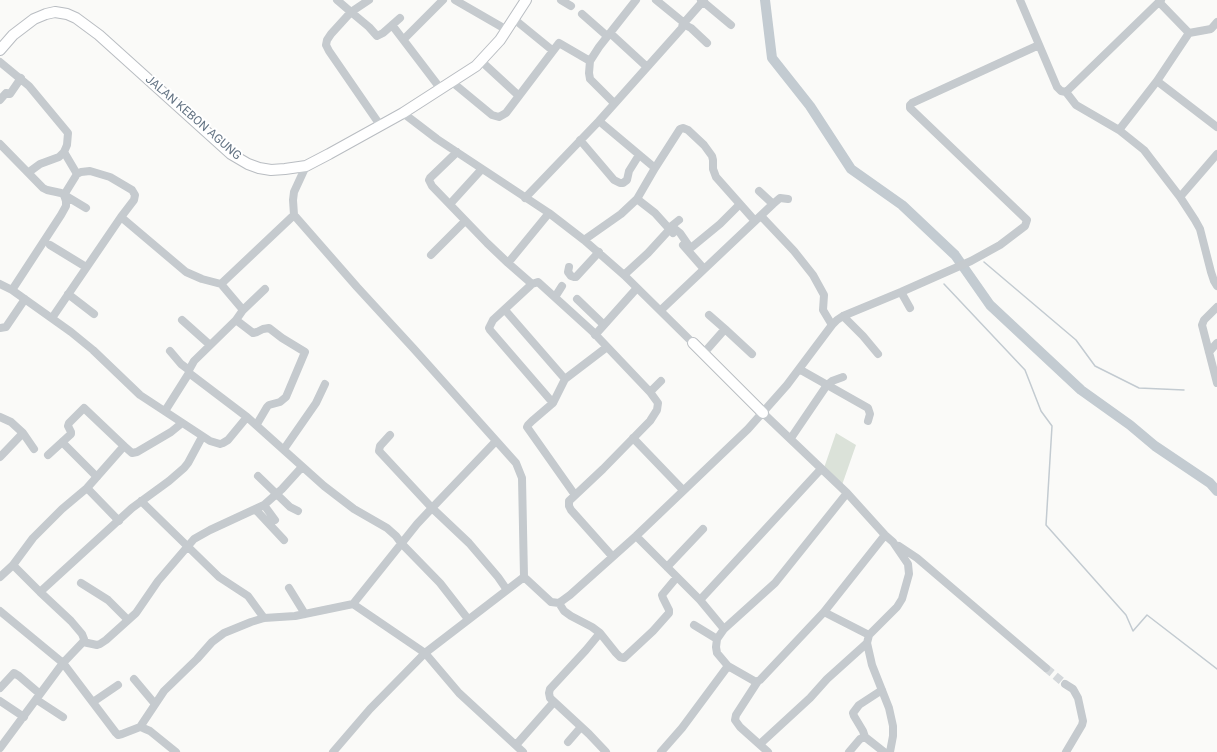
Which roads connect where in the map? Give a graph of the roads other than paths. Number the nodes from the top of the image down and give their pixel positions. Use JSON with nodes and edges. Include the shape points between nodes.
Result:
{"nodes":[{"id":1,"x":337,"y":0,"type":"edge"},
{"id":2,"x":369,"y":0,"type":"edge"},
{"id":3,"x":443,"y":0,"type":"edge"},
{"id":4,"x":455,"y":0,"type":"edge"},
{"id":5,"x":526,"y":0,"type":"edge"},
{"id":6,"x":636,"y":0,"type":"edge"},
{"id":7,"x":656,"y":0,"type":"edge"},
{"id":8,"x":703,"y":0,"type":"edge"},
{"id":9,"x":1020,"y":0,"type":"edge"},
{"id":10,"x":1160,"y":1,"type":"edge"},
{"id":11,"x":351,"y":12,"type":"junction"},
{"id":12,"x":582,"y":14,"type":"dead end"},
{"id":13,"x":400,"y":18,"type":"dead end"},
{"id":14,"x":514,"y":19,"type":"junction"},
{"id":15,"x":1217,"y":22,"type":"edge"},
{"id":16,"x":683,"y":24,"type":"junction"},
{"id":17,"x":392,"y":25,"type":"junction"},
{"id":18,"x":731,"y":25,"type":"dead end"},
{"id":19,"x":507,"y":30,"type":"junction"},
{"id":20,"x":1189,"y":33,"type":"junction"},
{"id":21,"x":608,"y":35,"type":"junction"},
{"id":22,"x":404,"y":39,"type":"junction"},
{"id":23,"x":707,"y":43,"type":"dead end"},
{"id":24,"x":1039,"y":45,"type":"junction"},
{"id":25,"x":0,"y":50,"type":"edge"},
{"id":26,"x":552,"y":50,"type":"junction"},
{"id":27,"x":481,"y":61,"type":"junction"},
{"id":28,"x":590,"y":61,"type":"junction"},
{"id":29,"x":0,"y":62,"type":"edge"},
{"id":30,"x":647,"y":67,"type":"junction"},
{"id":31,"x":20,"y":78,"type":"junction"},
{"id":32,"x":1157,"y":81,"type":"junction"},
{"id":33,"x":452,"y":82,"type":"junction"},
{"id":34,"x":440,"y":88,"type":"junction"},
{"id":35,"x":1066,"y":92,"type":"junction"},
{"id":36,"x":519,"y":96,"type":"junction"},
{"id":37,"x":0,"y":100,"type":"edge"},
{"id":38,"x":614,"y":103,"type":"junction"},
{"id":39,"x":403,"y":113,"type":"junction"},
{"id":40,"x":599,"y":120,"type":"junction"},
{"id":41,"x":380,"y":125,"type":"junction"},
{"id":42,"x":1217,"y":127,"type":"edge"},
{"id":43,"x":1119,"y":130,"type":"junction"},
{"id":44,"x":580,"y":140,"type":"junction"},
{"id":45,"x":0,"y":144,"type":"edge"},
{"id":46,"x":64,"y":152,"type":"junction"},
{"id":47,"x":456,"y":152,"type":"junction"},
{"id":48,"x":639,"y":155,"type":"junction"},
{"id":49,"x":1216,"y":157,"type":"edge"},
{"id":50,"x":306,"y":166,"type":"junction"},
{"id":51,"x":655,"y":168,"type":"junction"},
{"id":52,"x":481,"y":170,"type":"junction"},
{"id":53,"x":29,"y":172,"type":"junction"},
{"id":54,"x":77,"y":174,"type":"junction"},
{"id":55,"x":759,"y":191,"type":"dead end"},
{"id":56,"x":64,"y":195,"type":"junction"},
{"id":57,"x":1180,"y":197,"type":"junction"},
{"id":58,"x":525,"y":198,"type":"junction"},
{"id":59,"x":637,"y":199,"type":"junction"},
{"id":60,"x":788,"y":199,"type":"dead end"},
{"id":61,"x":450,"y":204,"type":"junction"},
{"id":62,"x":740,"y":204,"type":"junction"},
{"id":63,"x":773,"y":204,"type":"junction"},
{"id":64,"x":86,"y":208,"type":"dead end"},
{"id":65,"x":549,"y":213,"type":"junction"},
{"id":66,"x":294,"y":215,"type":"junction"},
{"id":67,"x":121,"y":217,"type":"junction"},
{"id":68,"x":758,"y":218,"type":"junction"},
{"id":69,"x":679,"y":220,"type":"dead end"},
{"id":70,"x":465,"y":221,"type":"junction"},
{"id":71,"x":669,"y":229,"type":"junction"},
{"id":72,"x":584,"y":240,"type":"junction"},
{"id":73,"x":51,"y":243,"type":"dead end"},
{"id":74,"x":599,"y":252,"type":"junction"},
{"id":75,"x":431,"y":256,"type":"dead end"},
{"id":76,"x":508,"y":263,"type":"junction"},
{"id":77,"x":86,"y":267,"type":"junction"},
{"id":78,"x":569,"y":267,"type":"dead end"},
{"id":79,"x":1213,"y":267,"type":"edge"},
{"id":80,"x":704,"y":269,"type":"junction"},
{"id":81,"x":624,"y":275,"type":"junction"},
{"id":82,"x":0,"y":284,"type":"edge"},
{"id":83,"x":221,"y":284,"type":"junction"},
{"id":84,"x":532,"y":284,"type":"junction"},
{"id":85,"x":562,"y":286,"type":"dead end"},
{"id":86,"x":1217,"y":286,"type":"edge"},
{"id":87,"x":637,"y":288,"type":"junction"},
{"id":88,"x":265,"y":289,"type":"dead end"},
{"id":89,"x":12,"y":290,"type":"junction"},
{"id":90,"x":901,"y":292,"type":"junction"},
{"id":91,"x":68,"y":294,"type":"junction"},
{"id":92,"x":554,"y":297,"type":"junction"},
{"id":93,"x":24,"y":299,"type":"junction"},
{"id":94,"x":577,"y":299,"type":"dead end"},
{"id":95,"x":1217,"y":307,"type":"edge"},
{"id":96,"x":910,"y":308,"type":"dead end"},
{"id":97,"x":243,"y":310,"type":"junction"},
{"id":98,"x":505,"y":310,"type":"junction"},
{"id":99,"x":661,"y":310,"type":"junction"},
{"id":100,"x":94,"y":314,"type":"dead end"},
{"id":101,"x":709,"y":315,"type":"dead end"},
{"id":102,"x":843,"y":316,"type":"junction"},
{"id":103,"x":52,"y":318,"type":"junction"},
{"id":104,"x":182,"y":320,"type":"dead end"},
{"id":105,"x":236,"y":320,"type":"junction"},
{"id":106,"x":604,"y":325,"type":"junction"},
{"id":107,"x":832,"y":325,"type":"junction"},
{"id":108,"x":0,"y":328,"type":"edge"},
{"id":109,"x":725,"y":329,"type":"junction"},
{"id":110,"x":596,"y":335,"type":"junction"},
{"id":111,"x":693,"y":343,"type":"joint"},
{"id":112,"x":1217,"y":343,"type":"edge"},
{"id":113,"x":210,"y":345,"type":"junction"},
{"id":114,"x":608,"y":347,"type":"junction"},
{"id":115,"x":170,"y":351,"type":"dead end"},
{"id":116,"x":1209,"y":352,"type":"junction"},
{"id":117,"x":703,"y":354,"type":"junction"},
{"id":118,"x":752,"y":354,"type":"dead end"},
{"id":119,"x":878,"y":354,"type":"dead end"},
{"id":120,"x":799,"y":369,"type":"junction"},
{"id":121,"x":189,"y":371,"type":"junction"},
{"id":122,"x":843,"y":377,"type":"dead end"},
{"id":123,"x":565,"y":379,"type":"junction"},
{"id":124,"x":661,"y":380,"type":"dead end"},
{"id":125,"x":1217,"y":383,"type":"edge"},
{"id":126,"x":325,"y":384,"type":"dead end"},
{"id":127,"x":827,"y":386,"type":"junction"},
{"id":128,"x":650,"y":392,"type":"junction"},
{"id":129,"x":553,"y":403,"type":"junction"},
{"id":130,"x":165,"y":411,"type":"junction"},
{"id":131,"x":763,"y":413,"type":"junction"},
{"id":132,"x":0,"y":417,"type":"edge"},
{"id":133,"x":247,"y":417,"type":"junction"},
{"id":134,"x":868,"y":421,"type":"dead end"},
{"id":135,"x":182,"y":423,"type":"junction"},
{"id":136,"x":257,"y":424,"type":"junction"},
{"id":137,"x":23,"y":433,"type":"junction"},
{"id":138,"x":390,"y":435,"type":"dead end"},
{"id":139,"x":202,"y":437,"type":"junction"},
{"id":140,"x":632,"y":438,"type":"junction"},
{"id":141,"x":791,"y":438,"type":"junction"},
{"id":142,"x":496,"y":441,"type":"junction"},
{"id":143,"x":62,"y":442,"type":"junction"},
{"id":144,"x":124,"y":446,"type":"junction"},
{"id":145,"x":34,"y":449,"type":"dead end"},
{"id":146,"x":284,"y":449,"type":"junction"},
{"id":147,"x":48,"y":455,"type":"dead end"},
{"id":148,"x":0,"y":456,"type":"edge"},
{"id":149,"x":302,"y":467,"type":"junction"},
{"id":150,"x":821,"y":469,"type":"junction"},
{"id":151,"x":258,"y":476,"type":"dead end"},
{"id":152,"x":97,"y":477,"type":"junction"},
{"id":153,"x":87,"y":488,"type":"junction"},
{"id":154,"x":683,"y":490,"type":"junction"},
{"id":155,"x":847,"y":493,"type":"junction"},
{"id":156,"x":277,"y":494,"type":"junction"},
{"id":157,"x":575,"y":495,"type":"junction"},
{"id":158,"x":141,"y":501,"type":"junction"},
{"id":159,"x":264,"y":505,"type":"junction"},
{"id":160,"x":432,"y":508,"type":"junction"},
{"id":161,"x":256,"y":510,"type":"junction"},
{"id":162,"x":298,"y":511,"type":"dead end"},
{"id":163,"x":275,"y":520,"type":"dead end"},
{"id":164,"x":119,"y":521,"type":"junction"},
{"id":165,"x":703,"y":529,"type":"dead end"},
{"id":166,"x":885,"y":535,"type":"junction"},
{"id":167,"x":636,"y":536,"type":"junction"},
{"id":168,"x":284,"y":540,"type":"dead end"},
{"id":169,"x":893,"y":542,"type":"junction"},
{"id":170,"x":402,"y":544,"type":"junction"},
{"id":171,"x":188,"y":546,"type":"junction"},
{"id":172,"x":612,"y":556,"type":"junction"},
{"id":173,"x":12,"y":565,"type":"junction"},
{"id":174,"x":667,"y":567,"type":"junction"},
{"id":175,"x":0,"y":577,"type":"edge"},
{"id":176,"x":524,"y":577,"type":"junction"},
{"id":177,"x":677,"y":577,"type":"junction"},
{"id":178,"x":82,"y":583,"type":"dead end"},
{"id":179,"x":289,"y":588,"type":"dead end"},
{"id":180,"x":507,"y":590,"type":"junction"},
{"id":181,"x":40,"y":592,"type":"junction"},
{"id":182,"x":700,"y":600,"type":"junction"},
{"id":183,"x":560,"y":603,"type":"junction"},
{"id":184,"x":353,"y":604,"type":"junction"},
{"id":185,"x":0,"y":611,"type":"edge"},
{"id":186,"x":824,"y":612,"type":"junction"},
{"id":187,"x":305,"y":614,"type":"junction"},
{"id":188,"x":264,"y":618,"type":"junction"},
{"id":189,"x":468,"y":619,"type":"junction"},
{"id":190,"x":128,"y":620,"type":"junction"},
{"id":191,"x":694,"y":625,"type":"dead end"},
{"id":192,"x":724,"y":629,"type":"junction"},
{"id":193,"x":600,"y":633,"type":"junction"},
{"id":194,"x":717,"y":639,"type":"junction"},
{"id":195,"x":868,"y":639,"type":"junction"},
{"id":196,"x":83,"y":642,"type":"junction"},
{"id":197,"x":425,"y":653,"type":"junction"},
{"id":198,"x":63,"y":664,"type":"junction"},
{"id":199,"x":728,"y":666,"type":"junction"},
{"id":200,"x":1046,"y":668,"type":"tunnel mouth"},
{"id":201,"x":134,"y":679,"type":"dead end"},
{"id":202,"x":758,"y":681,"type":"junction"},
{"id":203,"x":1065,"y":684,"type":"tunnel mouth"},
{"id":204,"x":118,"y":685,"type":"dead end"},
{"id":205,"x":0,"y":688,"type":"edge"},
{"id":206,"x":882,"y":690,"type":"junction"},
{"id":207,"x":38,"y":697,"type":"junction"},
{"id":208,"x":0,"y":701,"type":"edge"},
{"id":209,"x":93,"y":702,"type":"junction"},
{"id":210,"x":553,"y":703,"type":"junction"},
{"id":211,"x":155,"y":704,"type":"junction"},
{"id":212,"x":24,"y":717,"type":"junction"},
{"id":213,"x":63,"y":717,"type":"dead end"},
{"id":214,"x":581,"y":727,"type":"junction"},
{"id":215,"x":140,"y":728,"type":"junction"},
{"id":216,"x":865,"y":736,"type":"junction"},
{"id":217,"x":568,"y":742,"type":"dead end"},
{"id":218,"x":516,"y":745,"type":"junction"},
{"id":219,"x":0,"y":748,"type":"edge"},
{"id":220,"x":765,"y":750,"type":"edge"},
{"id":221,"x":176,"y":752,"type":"edge"},
{"id":222,"x":333,"y":752,"type":"edge"},
{"id":223,"x":523,"y":752,"type":"edge"},
{"id":224,"x":606,"y":752,"type":"edge"},
{"id":225,"x":661,"y":752,"type":"edge"},
{"id":226,"x":849,"y":752,"type":"edge"},
{"id":227,"x":884,"y":752,"type":"edge"},
{"id":228,"x":890,"y":752,"type":"edge"},
{"id":229,"x":1066,"y":752,"type":"edge"}],
"edges":[{"from":1,"to":11,"type":"street"},
{"from":2,"to":11,"type":"street"},
{"from":3,"to":22,"type":"street"},
{"from":4,"to":19,"type":"street"},
{"from":5,"to":14,"type":"main road","name":"JALAN KEBON AGUNG"},
{"from":6,"to":21,"type":"street"},
{"from":7,"to":16,"type":"street"},
{"from":8,"to":16,"type":"street"},
{"from":8,"to":18,"type":"street"},
{"from":9,"to":24,"type":"street"},
{"from":10,"to":20,"type":"street"},
{"from":10,"to":35,"type":"street"},
{"from":11,"to":17,"type":"street","via":[[376,36]]},
{"from":11,"to":41,"type":"street","via":[[326,40],[326,45]]},
{"from":12,"to":21,"type":"street"},
{"from":13,"to":17,"type":"street"},
{"from":14,"to":19,"type":"main road","name":"JALAN KEBON AGUNG"},
{"from":14,"to":26,"type":"street"},
{"from":15,"to":20,"type":"street","via":[[1211,30]]},
{"from":16,"to":23,"type":"street"},
{"from":16,"to":30,"type":"street"},
{"from":17,"to":22,"type":"street"},
{"from":19,"to":27,"type":"main road","name":"JALAN KEBON AGUNG"},
{"from":20,"to":32,"type":"street"},
{"from":21,"to":28,"type":"street"},
{"from":21,"to":30,"type":"street"},
{"from":22,"to":34,"type":"street"},
{"from":24,"to":35,"type":"street","via":[[1057,86]]},
{"from":24,"to":90,"type":"street","via":[[910,105],[910,108],[1027,220],[1025,226],[1000,245],[971,261]]},
{"from":25,"to":50,"type":"main road","name":"JALAN KEBON AGUNG","via":[[34,19],[56,12],[67,14],[99,35],[231,154],[248,164],[271,170]]},
{"from":26,"to":28,"type":"street","via":[[560,44]]},
{"from":26,"to":36,"type":"street"},
{"from":27,"to":33,"type":"main road","name":"JALAN KEBON AGUNG"},
{"from":27,"to":36,"type":"street"},
{"from":28,"to":38,"type":"street","via":[[590,79]]},
{"from":29,"to":31,"type":"street"},
{"from":30,"to":38,"type":"street"},
{"from":31,"to":37,"type":"street","via":[[10,94],[6,93]]},
{"from":31,"to":46,"type":"street","via":[[42,100],[68,133]]},
{"from":32,"to":42,"type":"street"},
{"from":32,"to":43,"type":"street"},
{"from":33,"to":34,"type":"main road","name":"JALAN KEBON AGUNG"},
{"from":33,"to":36,"type":"street","via":[[494,117],[506,113]]},
{"from":34,"to":39,"type":"main road","name":"JALAN KEBON AGUNG"},
{"from":35,"to":43,"type":"street","via":[[1076,105]]},
{"from":38,"to":40,"type":"street"},
{"from":39,"to":41,"type":"main road","name":"JALAN KEBON AGUNG"},
{"from":39,"to":47,"type":"street"},
{"from":40,"to":44,"type":"street"},
{"from":40,"to":48,"type":"street"},
{"from":41,"to":50,"type":"main road","name":"JALAN KEBON AGUNG"},
{"from":43,"to":57,"type":"street","via":[[1144,150]]},
{"from":44,"to":48,"type":"street","via":[[614,180],[623,183]]},
{"from":44,"to":58,"type":"street"},
{"from":45,"to":53,"type":"street"},
{"from":46,"to":53,"type":"street"},
{"from":46,"to":54,"type":"street"},
{"from":47,"to":52,"type":"street"},
{"from":47,"to":61,"type":"street","via":[[429,180]]},
{"from":48,"to":51,"type":"street"},
{"from":49,"to":57,"type":"street"},
{"from":50,"to":66,"type":"street","via":[[294,192]]},
{"from":51,"to":59,"type":"street"},
{"from":51,"to":62,"type":"street","via":[[680,130],[686,128],[712,156],[716,176]]},
{"from":52,"to":58,"type":"street"},
{"from":52,"to":61,"type":"street"},
{"from":53,"to":56,"type":"street","via":[[43,188]]},
{"from":54,"to":56,"type":"street"},
{"from":54,"to":67,"type":"street","via":[[90,171],[100,173],[132,190],[134,200]]},
{"from":55,"to":63,"type":"street"},
{"from":56,"to":64,"type":"street"},
{"from":56,"to":89,"type":"street","via":[[66,206]]},
{"from":57,"to":79,"type":"street","via":[[1200,229]]},
{"from":58,"to":65,"type":"street"},
{"from":59,"to":71,"type":"street","via":[[655,213]]},
{"from":59,"to":72,"type":"street","via":[[621,214]]},
{"from":60,"to":63,"type":"street","via":[[780,198]]},
{"from":61,"to":70,"type":"street"},
{"from":62,"to":68,"type":"street"},
{"from":62,"to":71,"type":"street","via":[[692,246],[689,246],[675,229]]},
{"from":63,"to":68,"type":"street"},
{"from":65,"to":72,"type":"street"},
{"from":65,"to":76,"type":"street"},
{"from":66,"to":83,"type":"street"},
{"from":66,"to":142,"type":"street"},
{"from":67,"to":77,"type":"street"},
{"from":67,"to":83,"type":"street","via":[[186,272],[202,280]]},
{"from":68,"to":80,"type":"street"},
{"from":68,"to":107,"type":"street","via":[[794,251],[813,275],[824,295],[823,310]]},
{"from":69,"to":71,"type":"street"},
{"from":70,"to":75,"type":"street"},
{"from":70,"to":76,"type":"street"},
{"from":71,"to":80,"type":"street"},
{"from":71,"to":81,"type":"street"},
{"from":72,"to":74,"type":"street"},
{"from":73,"to":77,"type":"street"},
{"from":74,"to":78,"type":"street","via":[[576,277],[568,272]]},
{"from":74,"to":81,"type":"street"},
{"from":76,"to":84,"type":"street"},
{"from":77,"to":91,"type":"street"},
{"from":79,"to":86,"type":"street"},
{"from":80,"to":99,"type":"street"},
{"from":81,"to":87,"type":"street"},
{"from":82,"to":89,"type":"street"},
{"from":83,"to":97,"type":"street"},
{"from":84,"to":92,"type":"street","via":[[538,282]]},
{"from":84,"to":98,"type":"street"},
{"from":85,"to":92,"type":"street"},
{"from":87,"to":99,"type":"street"},
{"from":87,"to":106,"type":"street"},
{"from":88,"to":97,"type":"street"},
{"from":89,"to":93,"type":"street"},
{"from":90,"to":96,"type":"street"},
{"from":90,"to":102,"type":"street"},
{"from":91,"to":100,"type":"street"},
{"from":91,"to":103,"type":"street"},
{"from":92,"to":110,"type":"street"},
{"from":93,"to":103,"type":"street"},
{"from":93,"to":108,"type":"street","via":[[6,328]]},
{"from":94,"to":106,"type":"street"},
{"from":95,"to":116,"type":"street","via":[[1202,325]]},
{"from":97,"to":105,"type":"street"},
{"from":98,"to":123,"type":"street"},
{"from":98,"to":129,"type":"street","via":[[492,320],[490,330]]},
{"from":99,"to":111,"type":"street"},
{"from":101,"to":109,"type":"street"},
{"from":102,"to":107,"type":"street"},
{"from":102,"to":119,"type":"street"},
{"from":103,"to":130,"type":"street","via":[[93,350],[140,395]]},
{"from":104,"to":113,"type":"street"},
{"from":105,"to":113,"type":"street"},
{"from":105,"to":136,"type":"street","via":[[253,332],[269,328],[306,352],[286,397],[269,405]]},
{"from":106,"to":110,"type":"street"},
{"from":107,"to":120,"type":"street"},
{"from":109,"to":117,"type":"street"},
{"from":109,"to":118,"type":"street"},
{"from":110,"to":114,"type":"street"},
{"from":111,"to":117,"type":"main road"},
{"from":112,"to":116,"type":"street"},
{"from":113,"to":121,"type":"street","via":[[194,361]]},
{"from":114,"to":123,"type":"street"},
{"from":114,"to":128,"type":"street"},
{"from":115,"to":121,"type":"street"},
{"from":116,"to":125,"type":"street"},
{"from":117,"to":131,"type":"main road"},
{"from":120,"to":127,"type":"street"},
{"from":120,"to":131,"type":"street"},
{"from":121,"to":130,"type":"street"},
{"from":121,"to":133,"type":"street"},
{"from":122,"to":127,"type":"street"},
{"from":123,"to":129,"type":"street"},
{"from":124,"to":128,"type":"street"},
{"from":126,"to":146,"type":"street","via":[[316,403]]},
{"from":127,"to":134,"type":"street","via":[[868,408]]},
{"from":127,"to":141,"type":"street"},
{"from":128,"to":140,"type":"street","via":[[658,402],[658,410]]},
{"from":129,"to":157,"type":"street","via":[[528,427]]},
{"from":130,"to":135,"type":"street"},
{"from":131,"to":141,"type":"street"},
{"from":131,"to":154,"type":"street"},
{"from":132,"to":137,"type":"street"},
{"from":133,"to":136,"type":"street"},
{"from":133,"to":139,"type":"street","via":[[224,443],[215,443]]},
{"from":135,"to":139,"type":"street"},
{"from":135,"to":144,"type":"street","via":[[137,452],[132,453]]},
{"from":136,"to":146,"type":"street"},
{"from":137,"to":145,"type":"street"},
{"from":137,"to":148,"type":"street"},
{"from":138,"to":160,"type":"street","via":[[380,446],[379,451]]},
{"from":139,"to":158,"type":"street","via":[[184,468]]},
{"from":140,"to":154,"type":"street"},
{"from":140,"to":157,"type":"street","via":[[603,470]]},
{"from":141,"to":150,"type":"street"},
{"from":142,"to":160,"type":"street"},
{"from":142,"to":176,"type":"street","via":[[516,464],[522,478]]},
{"from":143,"to":144,"type":"street","via":[[71,433],[69,422],[84,408]]},
{"from":143,"to":147,"type":"street"},
{"from":143,"to":152,"type":"street"},
{"from":144,"to":152,"type":"street"},
{"from":146,"to":149,"type":"street"},
{"from":149,"to":156,"type":"street"},
{"from":149,"to":170,"type":"street","via":[[354,509],[387,528]]},
{"from":150,"to":155,"type":"street"},
{"from":150,"to":182,"type":"street"},
{"from":151,"to":156,"type":"street"},
{"from":152,"to":153,"type":"street"},
{"from":153,"to":164,"type":"street"},
{"from":153,"to":173,"type":"street","via":[[33,538]]},
{"from":154,"to":167,"type":"street"},
{"from":155,"to":166,"type":"street"},
{"from":155,"to":192,"type":"street","via":[[775,583]]},
{"from":156,"to":159,"type":"street"},
{"from":156,"to":162,"type":"street"},
{"from":157,"to":172,"type":"street","via":[[568,501],[568,506]]},
{"from":158,"to":164,"type":"street"},
{"from":158,"to":171,"type":"street"},
{"from":159,"to":161,"type":"street"},
{"from":159,"to":163,"type":"street"},
{"from":160,"to":170,"type":"street"},
{"from":160,"to":180,"type":"street","via":[[469,543]]},
{"from":161,"to":168,"type":"street"},
{"from":161,"to":171,"type":"street","via":[[202,534]]},
{"from":164,"to":181,"type":"street"},
{"from":165,"to":174,"type":"street"},
{"from":166,"to":169,"type":"street"},
{"from":166,"to":186,"type":"street"},
{"from":167,"to":172,"type":"street"},
{"from":167,"to":174,"type":"street"},
{"from":169,"to":195,"type":"street","via":[[908,564],[910,574],[906,591],[897,607]]},
{"from":169,"to":200,"type":"street","via":[[917,558]]},
{"from":170,"to":184,"type":"street"},
{"from":170,"to":189,"type":"street","via":[[440,583]]},
{"from":171,"to":188,"type":"street","via":[[219,576],[248,596]]},
{"from":171,"to":190,"type":"street"},
{"from":172,"to":183,"type":"street"},
{"from":173,"to":175,"type":"street"},
{"from":173,"to":181,"type":"street"},
{"from":174,"to":177,"type":"street"},
{"from":176,"to":180,"type":"street"},
{"from":176,"to":183,"type":"street","via":[[546,598]]},
{"from":177,"to":182,"type":"street"},
{"from":177,"to":193,"type":"street","via":[[662,594],[669,613],[624,658],[616,653]]},
{"from":178,"to":190,"type":"street","via":[[108,600]]},
{"from":179,"to":187,"type":"street"},
{"from":180,"to":189,"type":"street"},
{"from":181,"to":196,"type":"street","via":[[71,621],[82,634]]},
{"from":182,"to":192,"type":"street"},
{"from":183,"to":193,"type":"street","via":[[570,616]]},
{"from":184,"to":187,"type":"street"},
{"from":184,"to":197,"type":"street"},
{"from":185,"to":198,"type":"street"},
{"from":186,"to":195,"type":"street"},
{"from":186,"to":202,"type":"street"},
{"from":187,"to":188,"type":"street"},
{"from":188,"to":211,"type":"street","via":[[230,630],[212,642],[164,691]]},
{"from":189,"to":197,"type":"street"},
{"from":190,"to":196,"type":"street","via":[[100,644]]},
{"from":191,"to":194,"type":"street"},
{"from":192,"to":194,"type":"street"},
{"from":193,"to":210,"type":"street","via":[[550,689]]},
{"from":194,"to":199,"type":"street","via":[[717,653]]},
{"from":195,"to":206,"type":"street","via":[[872,666]]},
{"from":195,"to":220,"type":"street","via":[[827,679]]},
{"from":196,"to":198,"type":"street"},
{"from":197,"to":218,"type":"street","via":[[459,693]]},
{"from":197,"to":222,"type":"street","via":[[370,709]]},
{"from":198,"to":207,"type":"street"},
{"from":198,"to":209,"type":"street"},
{"from":199,"to":202,"type":"street"},
{"from":199,"to":225,"type":"street"},
{"from":201,"to":211,"type":"street"},
{"from":202,"to":220,"type":"street","via":[[735,720]]},
{"from":203,"to":229,"type":"street","via":[[1073,689],[1078,698],[1083,720]]},
{"from":204,"to":209,"type":"street"},
{"from":205,"to":207,"type":"street","via":[[14,674],[19,676]]},
{"from":206,"to":216,"type":"street","via":[[853,713]]},
{"from":206,"to":228,"type":"street","via":[[893,726]]},
{"from":207,"to":212,"type":"street"},
{"from":207,"to":213,"type":"street"},
{"from":208,"to":212,"type":"street"},
{"from":209,"to":215,"type":"street","via":[[116,734]]},
{"from":210,"to":214,"type":"street"},
{"from":210,"to":218,"type":"street"},
{"from":211,"to":215,"type":"street"},
{"from":212,"to":219,"type":"street"},
{"from":214,"to":217,"type":"street"},
{"from":214,"to":224,"type":"street"},
{"from":215,"to":221,"type":"street","via":[[150,731]]},
{"from":216,"to":226,"type":"street"},
{"from":216,"to":227,"type":"street"},
{"from":218,"to":223,"type":"street"}]}
